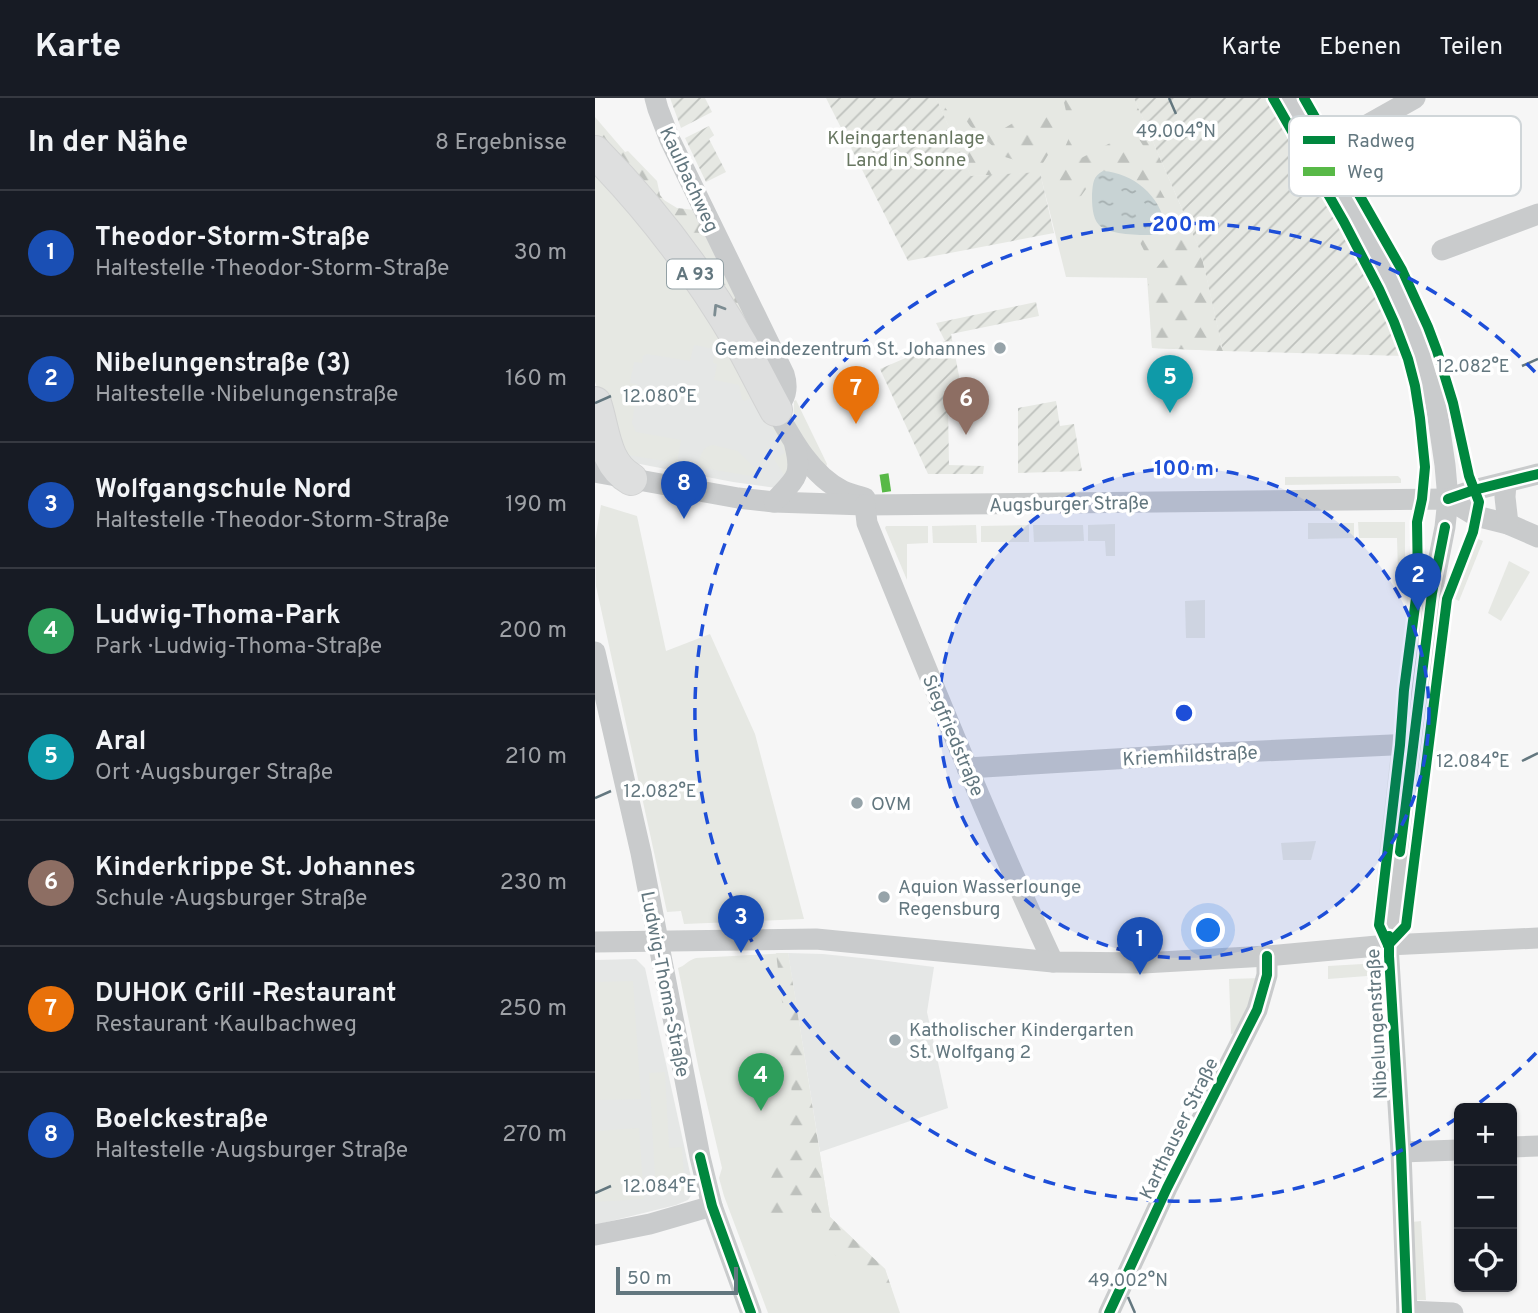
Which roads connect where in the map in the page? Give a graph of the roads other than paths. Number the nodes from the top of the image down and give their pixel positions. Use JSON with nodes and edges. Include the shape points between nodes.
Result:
{"nodes":[{"id":1,"x":655,"y":98,"type":"edge"},
{"id":2,"x":1291,"y":98,"type":"edge"},
{"id":3,"x":1415,"y":98,"type":"edge"},
{"id":4,"x":1301,"y":116,"type":"edge"},
{"id":5,"x":1383,"y":116,"type":"edge"},
{"id":6,"x":595,"y":152,"type":"edge"},
{"id":7,"x":1345,"y":196,"type":"edge"},
{"id":8,"x":1538,"y":214,"type":"edge"},
{"id":9,"x":1442,"y":250,"type":"dead end"},
{"id":10,"x":595,"y":404,"type":"edge"},
{"id":11,"x":776,"y":410,"type":"junction"},
{"id":12,"x":795,"y":446,"type":"junction"},
{"id":13,"x":595,"y":472,"type":"edge"},
{"id":14,"x":1538,"y":474,"type":"edge"},
{"id":15,"x":631,"y":479,"type":"junction"},
{"id":16,"x":1506,"y":483,"type":"junction"},
{"id":17,"x":1448,"y":499,"type":"junction"},
{"id":18,"x":775,"y":502,"type":"junction"},
{"id":19,"x":887,"y":504,"type":"junction"},
{"id":20,"x":865,"y":505,"type":"junction"},
{"id":21,"x":1508,"y":524,"type":"junction"},
{"id":22,"x":1538,"y":537,"type":"edge"},
{"id":23,"x":595,"y":652,"type":"edge"},
{"id":24,"x":1413,"y":744,"type":"junction"},
{"id":25,"x":967,"y":768,"type":"junction"},
{"id":26,"x":1538,"y":937,"type":"edge"},
{"id":27,"x":659,"y":941,"type":"junction"},
{"id":28,"x":595,"y":942,"type":"edge"},
{"id":29,"x":1388,"y":945,"type":"junction"},
{"id":30,"x":1266,"y":956,"type":"junction"},
{"id":31,"x":1053,"y":962,"type":"junction"},
{"id":32,"x":1538,"y":1146,"type":"edge"},
{"id":33,"x":1517,"y":1147,"type":"edge"},
{"id":34,"x":1454,"y":1150,"type":"edge"},
{"id":35,"x":1401,"y":1152,"type":"junction"},
{"id":36,"x":712,"y":1206,"type":"junction"},
{"id":37,"x":595,"y":1235,"type":"edge"},
{"id":38,"x":1407,"y":1312,"type":"edge"},
{"id":39,"x":751,"y":1313,"type":"edge"},
{"id":40,"x":1109,"y":1313,"type":"edge"},
{"id":41,"x":1453,"y":1313,"type":"edge"}],
"edges":[{"from":1,"to":11,"type":"street","name":"Kaulbachweg","via":[[670,140],[784,374],[787,390]]},
{"from":2,"to":4,"type":"street","name":"Nibelungenstraße"},
{"from":3,"to":5,"type":"street"},
{"from":11,"to":6,"type":"highway","number":"A 93","one_way":true,"via":[[740,343],[672,240]]},
{"from":7,"to":17,"type":"street","name":"Nibelungenstraße","via":[[1388,275],[1423,356],[1438,417]]},
{"from":8,"to":9,"type":"street"},
{"from":10,"to":15,"type":"highway","via":[[613,463]]},
{"from":11,"to":12,"type":"street"},
{"from":12,"to":18,"type":"street","via":[[798,472]]},
{"from":12,"to":19,"type":"street","via":[[841,490]]},
{"from":13,"to":15,"type":"street","name":"Augsburger Straße"},
{"from":14,"to":16,"type":"street"},
{"from":15,"to":18,"type":"street","name":"Augsburger Straße"},
{"from":16,"to":17,"type":"street"},
{"from":16,"to":21,"type":"street"},
{"from":17,"to":19,"type":"street","name":"Augsburger Straße"},
{"from":17,"to":21,"type":"street","via":[[1476,516]]},
{"from":17,"to":24,"type":"street","name":"Nibelungenstraße"},
{"from":18,"to":20,"type":"street","name":"Augsburger Straße"},
{"from":19,"to":20,"type":"street","name":"Augsburger Straße"},
{"from":20,"to":25,"type":"street","name":"Siegfriedstraße","via":[[867,523]]},
{"from":21,"to":22,"type":"street"},
{"from":23,"to":27,"type":"street","name":"Ludwig-Thoma-Straße"},
{"from":24,"to":25,"type":"street","name":"Kriemhildstraße"},
{"from":24,"to":29,"type":"street","name":"Nibelungenstraße"},
{"from":25,"to":31,"type":"street","name":"Siegfriedstraße"},
{"from":26,"to":29,"type":"street"},
{"from":27,"to":28,"type":"street"},
{"from":27,"to":31,"type":"street","via":[[816,939]]},
{"from":27,"to":36,"type":"street","name":"Ludwig-Thoma-Straße"},
{"from":29,"to":30,"type":"street"},
{"from":29,"to":35,"type":"street","name":"Nibelungenstraße"},
{"from":30,"to":31,"type":"street","via":[[1143,963]]},
{"from":30,"to":40,"type":"street","name":"Karthauser Straße","via":[[1267,975],[1257,1010]]},
{"from":32,"to":33,"type":"street"},
{"from":34,"to":35,"type":"street"},
{"from":35,"to":38,"type":"street","name":"Nibelungenstraße"},
{"from":36,"to":37,"type":"street"},
{"from":36,"to":39,"type":"street","name":"Ludwig-Thoma-Straße"},
{"from":38,"to":41,"type":"street"}]}
